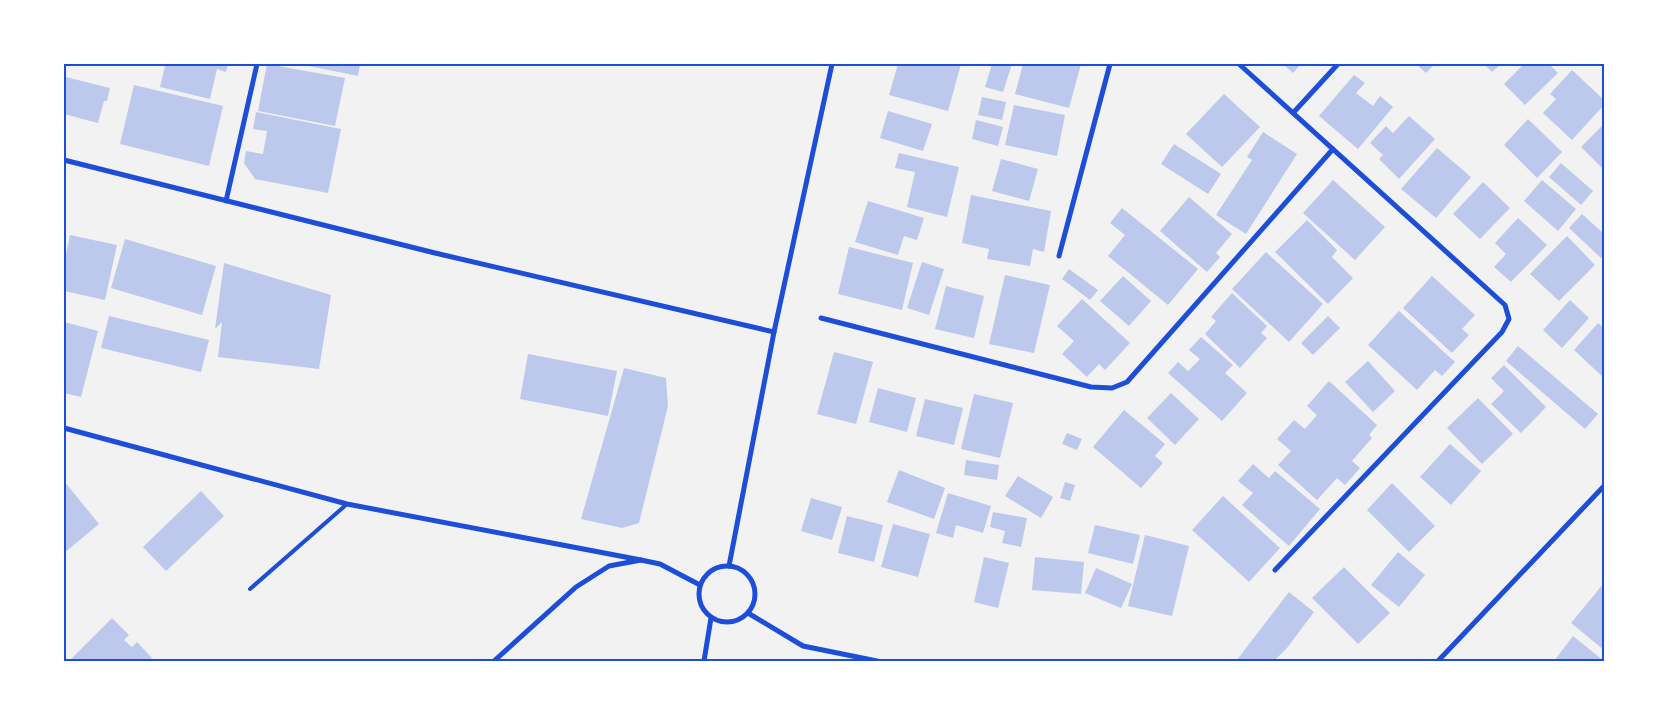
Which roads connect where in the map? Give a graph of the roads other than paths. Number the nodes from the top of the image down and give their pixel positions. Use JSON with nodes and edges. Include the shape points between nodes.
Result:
{"nodes":[{"id":1,"x":257,"y":64,"type":"edge"},
{"id":2,"x":832,"y":64,"type":"edge"},
{"id":3,"x":1110,"y":64,"type":"edge"},
{"id":4,"x":1239,"y":64,"type":"edge"},
{"id":5,"x":1338,"y":64,"type":"edge"},
{"id":6,"x":1293,"y":113,"type":"junction"},
{"id":7,"x":1333,"y":149,"type":"junction"},
{"id":8,"x":64,"y":160,"type":"edge"},
{"id":9,"x":226,"y":201,"type":"junction"},
{"id":10,"x":1059,"y":256,"type":"dead end"},
{"id":11,"x":821,"y":318,"type":"dead end"},
{"id":12,"x":774,"y":332,"type":"junction"},
{"id":13,"x":64,"y":428,"type":"edge"},
{"id":14,"x":1604,"y":486,"type":"edge"},
{"id":15,"x":347,"y":504,"type":"junction"},
{"id":16,"x":641,"y":560,"type":"junction"},
{"id":17,"x":729,"y":566,"type":"junction"},
{"id":18,"x":1275,"y":570,"type":"dead end"},
{"id":19,"x":700,"y":585,"type":"junction"},
{"id":20,"x":250,"y":589,"type":"dead end"},
{"id":21,"x":748,"y":613,"type":"junction"},
{"id":22,"x":712,"y":618,"type":"junction"},
{"id":23,"x":494,"y":661,"type":"edge"},
{"id":24,"x":704,"y":661,"type":"edge"},
{"id":25,"x":877,"y":661,"type":"edge"},
{"id":26,"x":1438,"y":661,"type":"edge"}],
"edges":[{"from":1,"to":9,"type":"street"},
{"from":2,"to":12,"type":"street"},
{"from":3,"to":10,"type":"street"},
{"from":4,"to":6,"type":"street"},
{"from":5,"to":6,"type":"street"},
{"from":6,"to":7,"type":"street"},
{"from":7,"to":11,"type":"street","via":[[1127,382],[1112,388],[1091,387]]},
{"from":7,"to":18,"type":"street","via":[[1505,305],[1509,319],[1502,332]]},
{"from":8,"to":9,"type":"street"},
{"from":9,"to":12,"type":"street"},
{"from":12,"to":17,"type":"street"},
{"from":13,"to":15,"type":"street"},
{"from":14,"to":26,"type":"street"},
{"from":15,"to":16,"type":"street"},
{"from":15,"to":20,"type":"lane"},
{"from":16,"to":19,"type":"street","via":[[660,564]]},
{"from":16,"to":23,"type":"street","via":[[609,566],[576,587]]},
{"from":17,"to":19,"type":"street","via":[[707,575]]},
{"from":17,"to":21,"type":"street","via":[[740,569],[754,584],[754,605]]},
{"from":19,"to":22,"type":"street","via":[[699,598],[703,609]]},
{"from":21,"to":22,"type":"street","via":[[732,622]]},
{"from":21,"to":25,"type":"street","via":[[803,646]]},
{"from":22,"to":24,"type":"street"}]}
